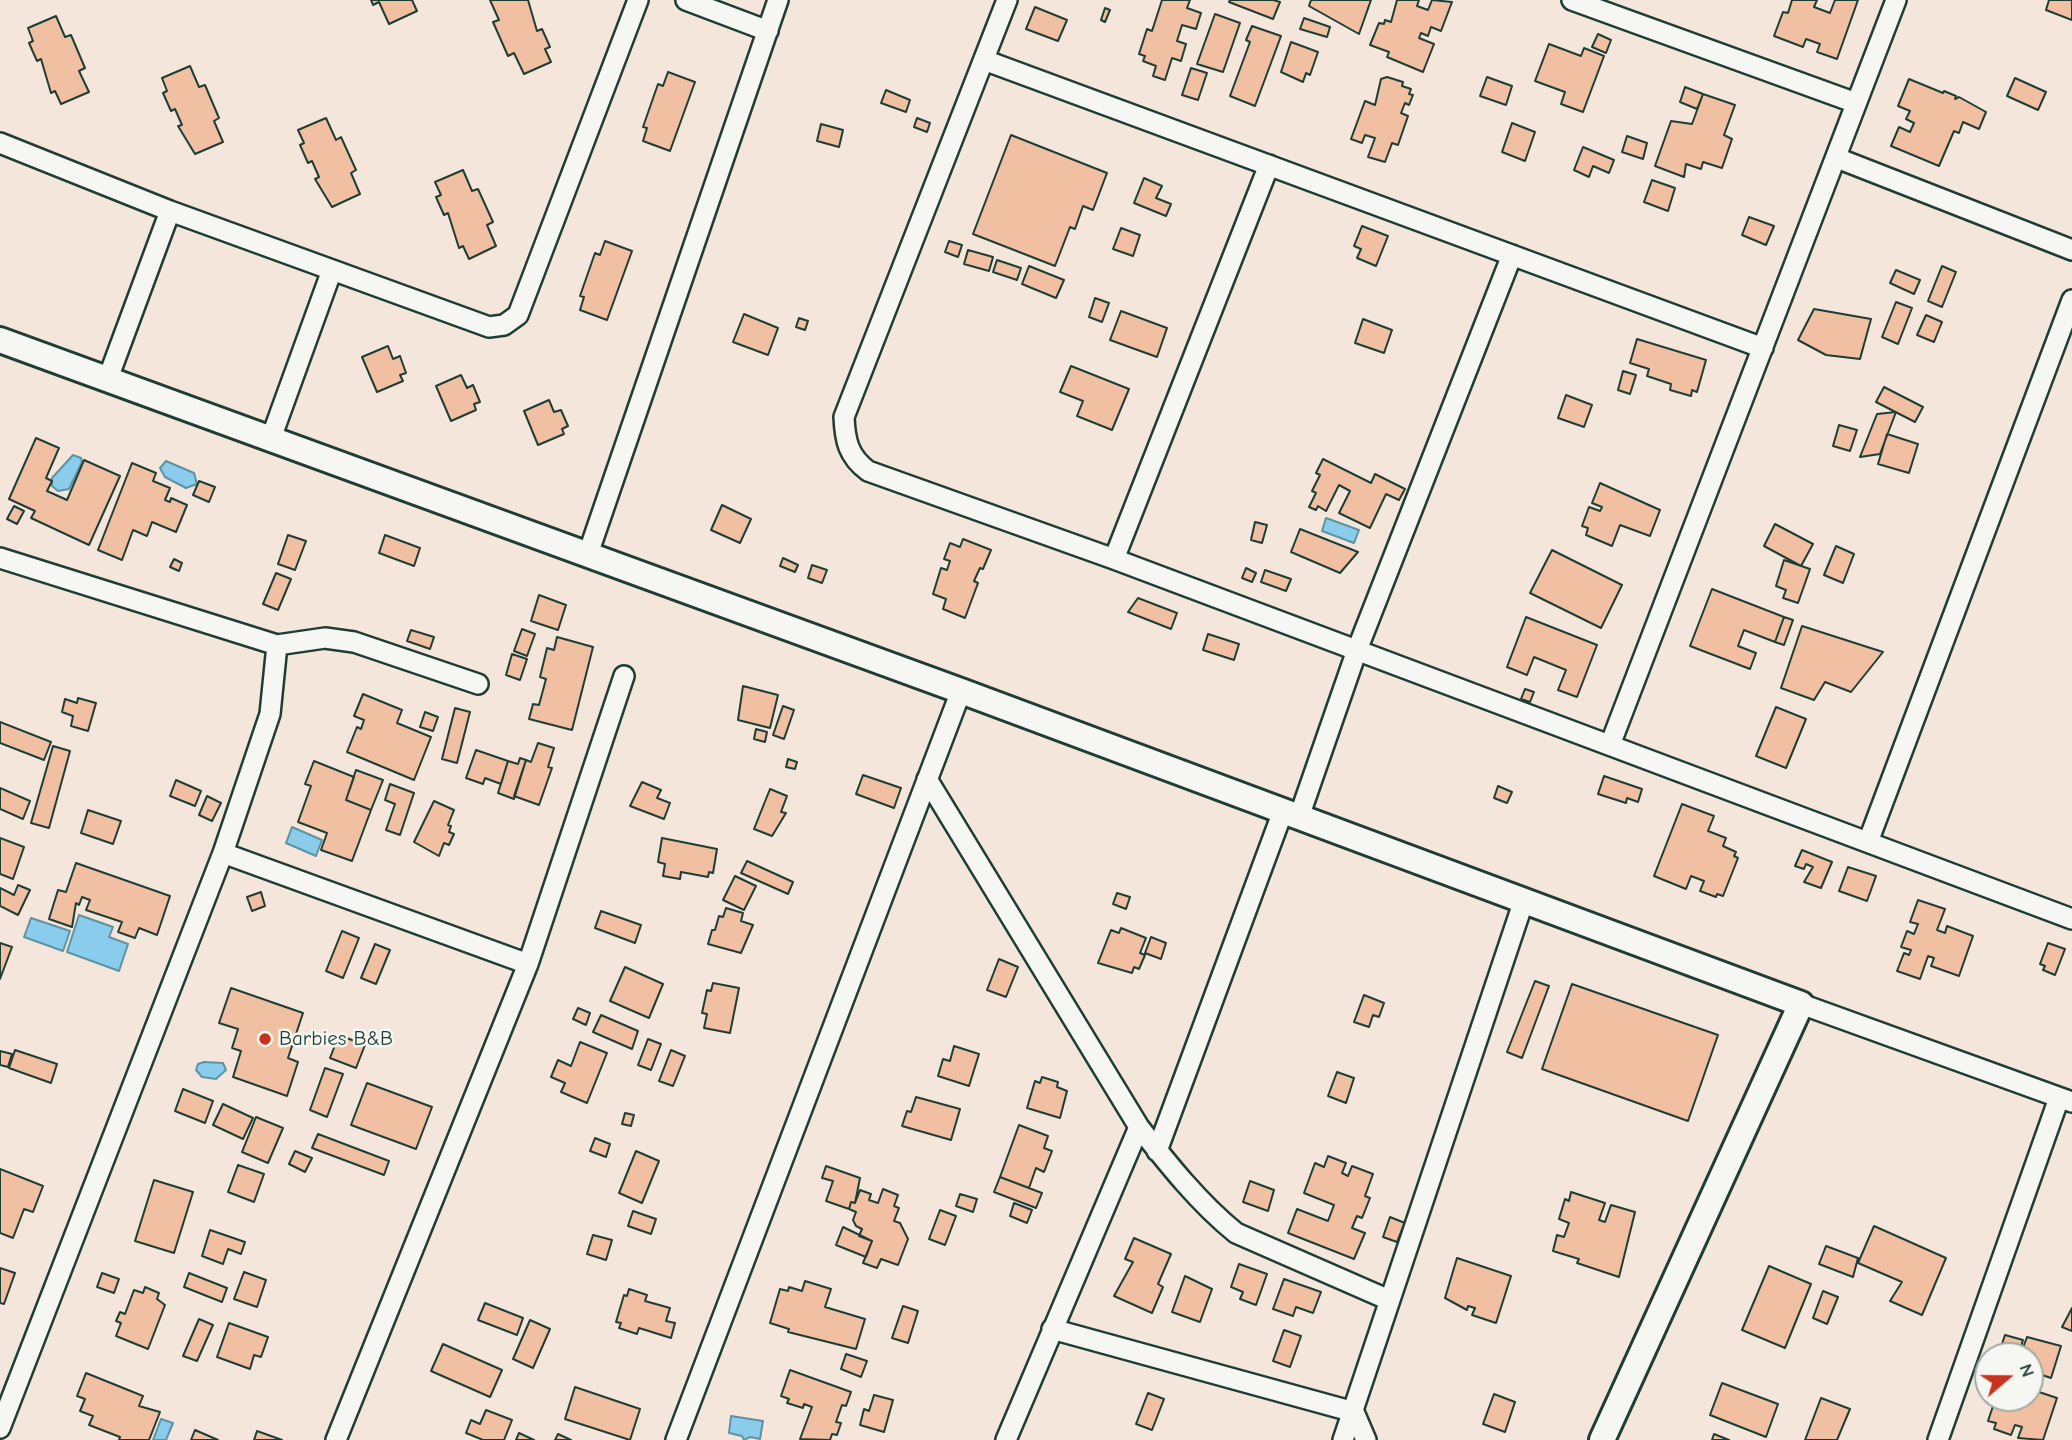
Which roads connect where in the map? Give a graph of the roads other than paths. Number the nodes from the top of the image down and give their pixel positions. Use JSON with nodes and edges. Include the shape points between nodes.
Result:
{"nodes":[{"id":1,"x":638,"y":0,"type":"edge"},
{"id":2,"x":686,"y":0,"type":"edge"},
{"id":3,"x":778,"y":0,"type":"edge"},
{"id":4,"x":1007,"y":0,"type":"edge"},
{"id":5,"x":1572,"y":0,"type":"edge"},
{"id":6,"x":1896,"y":0,"type":"edge"},
{"id":7,"x":768,"y":31,"type":"junction"},
{"id":8,"x":984,"y":60,"type":"junction"},
{"id":9,"x":1856,"y":103,"type":"junction"},
{"id":10,"x":0,"y":143,"type":"edge"},
{"id":11,"x":1837,"y":159,"type":"junction"},
{"id":12,"x":1269,"y":164,"type":"junction"},
{"id":13,"x":170,"y":211,"type":"junction"},
{"id":14,"x":2072,"y":250,"type":"edge"},
{"id":15,"x":1512,"y":255,"type":"junction"},
{"id":16,"x":332,"y":270,"type":"junction"},
{"id":17,"x":2072,"y":300,"type":"edge"},
{"id":18,"x":0,"y":340,"type":"edge"},
{"id":19,"x":1763,"y":348,"type":"junction"},
{"id":20,"x":107,"y":381,"type":"junction"},
{"id":21,"x":270,"y":441,"type":"junction"},
{"id":22,"x":588,"y":554,"type":"junction"},
{"id":23,"x":0,"y":558,"type":"edge"},
{"id":24,"x":1114,"y":559,"type":"junction"},
{"id":25,"x":278,"y":645,"type":"junction"},
{"id":26,"x":1357,"y":650,"type":"junction"},
{"id":27,"x":624,"y":676,"type":"dead end"},
{"id":28,"x":478,"y":684,"type":"dead end"},
{"id":29,"x":961,"y":691,"type":"junction"},
{"id":30,"x":1610,"y":745,"type":"junction"},
{"id":31,"x":927,"y":779,"type":"junction"},
{"id":32,"x":1291,"y":814,"type":"junction"},
{"id":33,"x":1868,"y":842,"type":"junction"},
{"id":34,"x":223,"y":853,"type":"junction"},
{"id":35,"x":1524,"y":900,"type":"junction"},
{"id":36,"x":2072,"y":919,"type":"edge"},
{"id":37,"x":528,"y":964,"type":"junction"},
{"id":38,"x":1801,"y":1004,"type":"junction"},
{"id":39,"x":2065,"y":1100,"type":"edge"},
{"id":40,"x":1139,"y":1127,"type":"junction"},
{"id":41,"x":1157,"y":1151,"type":"junction"},
{"id":42,"x":1390,"y":1300,"type":"junction"},
{"id":43,"x":1052,"y":1329,"type":"junction"},
{"id":44,"x":8,"y":1386,"type":"edge"},
{"id":45,"x":1354,"y":1412,"type":"junction"},
{"id":46,"x":0,"y":1428,"type":"edge"},
{"id":47,"x":337,"y":1440,"type":"edge"},
{"id":48,"x":676,"y":1440,"type":"edge"},
{"id":49,"x":1006,"y":1440,"type":"edge"},
{"id":50,"x":1343,"y":1440,"type":"edge"},
{"id":51,"x":1366,"y":1440,"type":"edge"},
{"id":52,"x":1602,"y":1440,"type":"edge"},
{"id":53,"x":1938,"y":1440,"type":"edge"}],
"edges":[{"from":1,"to":16,"type":"street","via":[[512,321],[489,327]]},
{"from":2,"to":7,"type":"street"},
{"from":3,"to":7,"type":"street"},
{"from":4,"to":8,"type":"street"},
{"from":5,"to":9,"type":"street"},
{"from":6,"to":9,"type":"street"},
{"from":7,"to":22,"type":"street"},
{"from":8,"to":12,"type":"street"},
{"from":8,"to":24,"type":"street","via":[[844,417],[848,449],[868,471]]},
{"from":9,"to":11,"type":"street"},
{"from":10,"to":13,"type":"street"},
{"from":11,"to":14,"type":"street"},
{"from":11,"to":19,"type":"street"},
{"from":12,"to":15,"type":"street"},
{"from":12,"to":24,"type":"street"},
{"from":13,"to":16,"type":"street"},
{"from":13,"to":20,"type":"street"},
{"from":15,"to":19,"type":"street"},
{"from":15,"to":26,"type":"street"},
{"from":16,"to":21,"type":"street"},
{"from":17,"to":33,"type":"street"},
{"from":18,"to":20,"type":"street"},
{"from":19,"to":30,"type":"street"},
{"from":20,"to":21,"type":"street"},
{"from":21,"to":22,"type":"street"},
{"from":22,"to":29,"type":"street"},
{"from":23,"to":25,"type":"street"},
{"from":24,"to":26,"type":"street"},
{"from":25,"to":28,"type":"street","via":[[325,638],[354,642]]},
{"from":25,"to":34,"type":"street","via":[[270,714]]},
{"from":26,"to":30,"type":"street"},
{"from":26,"to":32,"type":"street"},
{"from":27,"to":37,"type":"street"},
{"from":29,"to":31,"type":"street"},
{"from":29,"to":32,"type":"street"},
{"from":30,"to":33,"type":"street"},
{"from":31,"to":40,"type":"street"},
{"from":31,"to":48,"type":"street"},
{"from":32,"to":35,"type":"street"},
{"from":32,"to":41,"type":"street"},
{"from":33,"to":36,"type":"street"},
{"from":34,"to":37,"type":"street"},
{"from":34,"to":44,"type":"street"},
{"from":35,"to":38,"type":"street"},
{"from":35,"to":42,"type":"street"},
{"from":37,"to":47,"type":"street"},
{"from":38,"to":39,"type":"street"},
{"from":38,"to":52,"type":"street"},
{"from":39,"to":53,"type":"street"},
{"from":40,"to":41,"type":"street"},
{"from":40,"to":43,"type":"street"},
{"from":41,"to":42,"type":"street","via":[[1236,1233]]},
{"from":42,"to":45,"type":"street"},
{"from":43,"to":45,"type":"street"},
{"from":43,"to":49,"type":"street"},
{"from":44,"to":46,"type":"street"},
{"from":45,"to":50,"type":"street"},
{"from":45,"to":51,"type":"street"}]}
